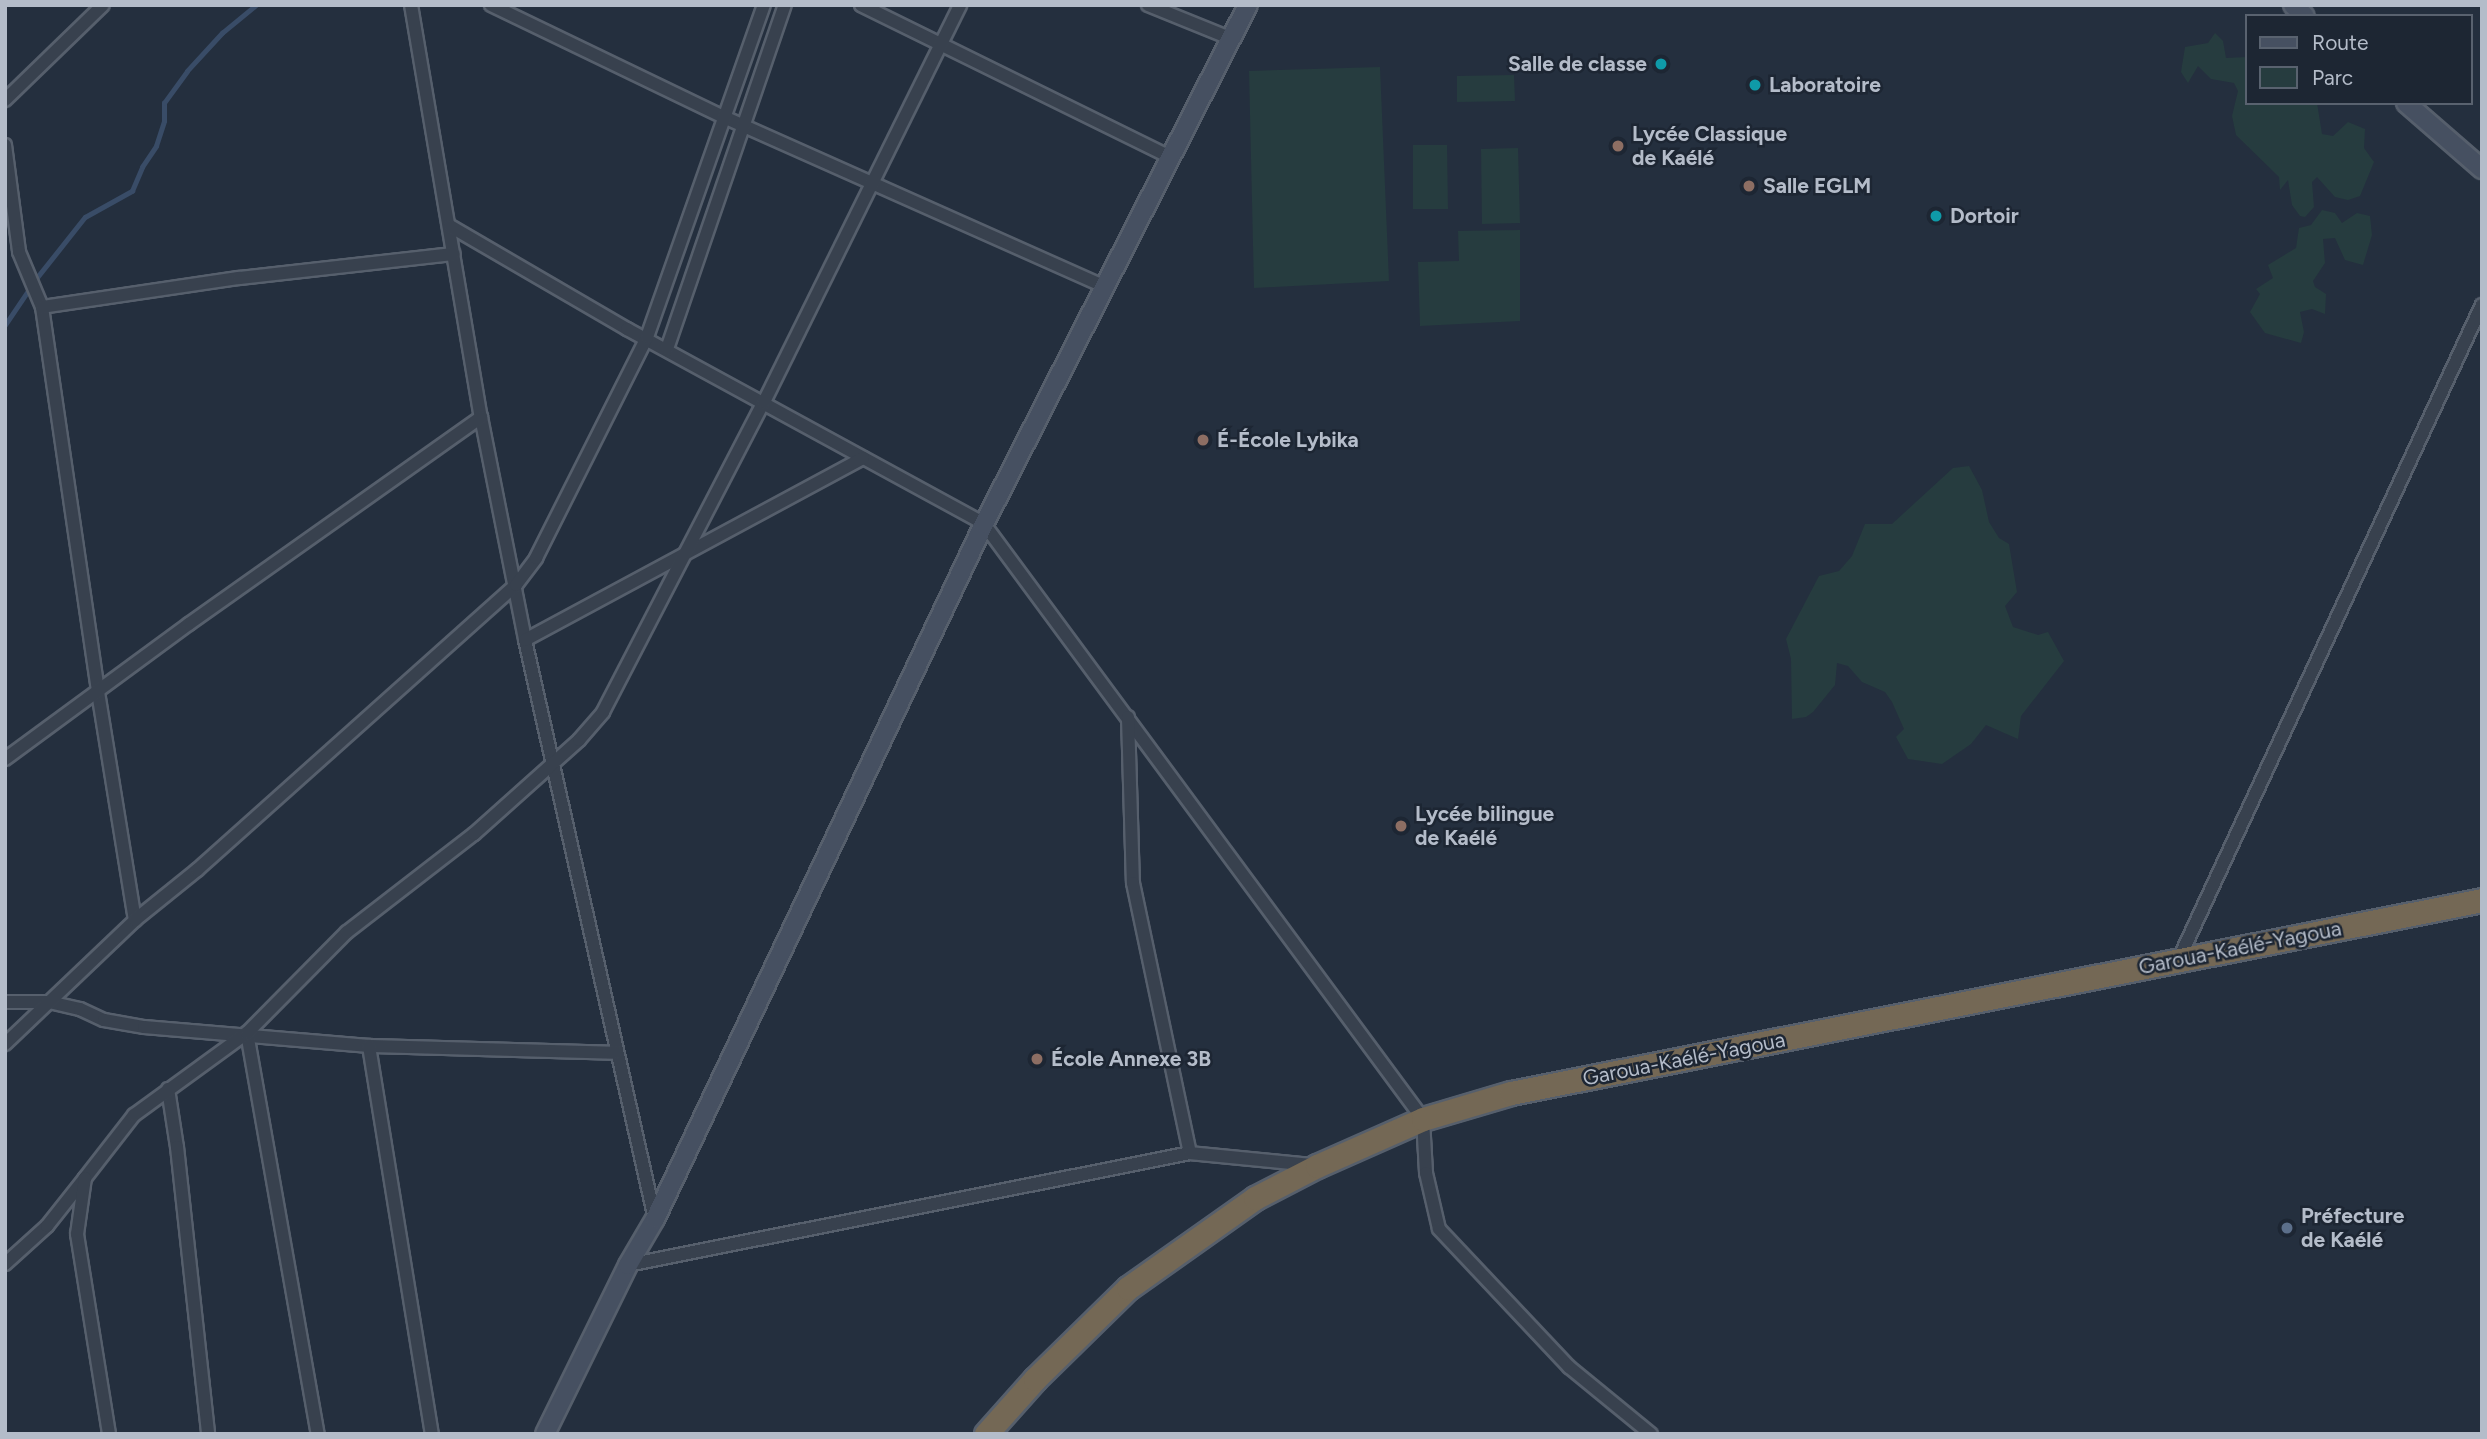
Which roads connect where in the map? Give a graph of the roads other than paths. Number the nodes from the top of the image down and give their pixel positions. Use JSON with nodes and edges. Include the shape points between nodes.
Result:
{"nodes":[{"id":1,"x":103,"y":5,"type":"edge"},
{"id":2,"x":411,"y":5,"type":"edge"},
{"id":3,"x":491,"y":5,"type":"edge"},
{"id":4,"x":764,"y":5,"type":"edge"},
{"id":5,"x":785,"y":5,"type":"edge"},
{"id":6,"x":861,"y":5,"type":"edge"},
{"id":7,"x":960,"y":5,"type":"edge"},
{"id":8,"x":1148,"y":5,"type":"edge"},
{"id":9,"x":1248,"y":5,"type":"edge"},
{"id":10,"x":1232,"y":39,"type":"junction"},
{"id":11,"x":942,"y":46,"type":"junction"},
{"id":12,"x":5,"y":100,"type":"edge"},
{"id":13,"x":2408,"y":105,"type":"edge"},
{"id":14,"x":726,"y":118,"type":"junction"},
{"id":15,"x":744,"y":124,"type":"junction"},
{"id":16,"x":5,"y":145,"type":"edge"},
{"id":17,"x":1172,"y":158,"type":"junction"},
{"id":18,"x":2482,"y":169,"type":"edge"},
{"id":19,"x":874,"y":184,"type":"junction"},
{"id":20,"x":450,"y":226,"type":"junction"},
{"id":21,"x":454,"y":254,"type":"junction"},
{"id":22,"x":1107,"y":288,"type":"junction"},
{"id":23,"x":2482,"y":305,"type":"edge"},
{"id":24,"x":42,"y":307,"type":"junction"},
{"id":25,"x":647,"y":337,"type":"junction"},
{"id":26,"x":667,"y":349,"type":"junction"},
{"id":27,"x":764,"y":402,"type":"junction"},
{"id":28,"x":481,"y":417,"type":"junction"},
{"id":29,"x":863,"y":458,"type":"junction"},
{"id":30,"x":984,"y":524,"type":"junction"},
{"id":31,"x":686,"y":552,"type":"junction"},
{"id":32,"x":516,"y":585,"type":"junction"},
{"id":33,"x":525,"y":640,"type":"junction"},
{"id":34,"x":98,"y":692,"type":"junction"},
{"id":35,"x":1128,"y":717,"type":"junction"},
{"id":36,"x":5,"y":759,"type":"edge"},
{"id":37,"x":551,"y":763,"type":"junction"},
{"id":38,"x":2482,"y":900,"type":"edge"},
{"id":39,"x":135,"y":920,"type":"junction"},
{"id":40,"x":2178,"y":961,"type":"junction"},
{"id":41,"x":5,"y":1002,"type":"edge"},
{"id":42,"x":48,"y":1002,"type":"junction"},
{"id":43,"x":247,"y":1033,"type":"junction"},
{"id":44,"x":5,"y":1044,"type":"edge"},
{"id":45,"x":369,"y":1046,"type":"junction"},
{"id":46,"x":616,"y":1053,"type":"junction"},
{"id":47,"x":168,"y":1089,"type":"junction"},
{"id":48,"x":1423,"y":1118,"type":"junction"},
{"id":49,"x":1190,"y":1153,"type":"junction"},
{"id":50,"x":1317,"y":1166,"type":"junction"},
{"id":51,"x":85,"y":1178,"type":"junction"},
{"id":52,"x":655,"y":1219,"type":"junction"},
{"id":53,"x":5,"y":1264,"type":"edge"},
{"id":54,"x":628,"y":1265,"type":"junction"},
{"id":55,"x":109,"y":1434,"type":"edge"},
{"id":56,"x":208,"y":1434,"type":"edge"},
{"id":57,"x":318,"y":1434,"type":"edge"},
{"id":58,"x":432,"y":1434,"type":"edge"},
{"id":59,"x":545,"y":1434,"type":"edge"},
{"id":60,"x":986,"y":1434,"type":"edge"},
{"id":61,"x":1651,"y":1434,"type":"edge"}],
"edges":[{"from":1,"to":12,"type":"street"},
{"from":2,"to":20,"type":"street"},
{"from":3,"to":14,"type":"street"},
{"from":4,"to":14,"type":"street"},
{"from":5,"to":15,"type":"street"},
{"from":6,"to":11,"type":"street"},
{"from":7,"to":11,"type":"street"},
{"from":8,"to":10,"type":"street"},
{"from":9,"to":10,"type":"main road"},
{"from":10,"to":17,"type":"main road"},
{"from":11,"to":17,"type":"street"},
{"from":11,"to":19,"type":"street"},
{"from":13,"to":18,"type":"main road"},
{"from":14,"to":15,"type":"street"},
{"from":14,"to":25,"type":"street"},
{"from":15,"to":19,"type":"street"},
{"from":15,"to":26,"type":"street"},
{"from":16,"to":24,"type":"street","via":[[19,252]]},
{"from":17,"to":22,"type":"main road"},
{"from":19,"to":22,"type":"street"},
{"from":19,"to":27,"type":"street"},
{"from":20,"to":21,"type":"street"},
{"from":20,"to":25,"type":"street"},
{"from":21,"to":24,"type":"street","via":[[239,278]]},
{"from":21,"to":28,"type":"street"},
{"from":22,"to":30,"type":"main road"},
{"from":23,"to":40,"type":"street"},
{"from":24,"to":34,"type":"street"},
{"from":25,"to":26,"type":"street"},
{"from":25,"to":32,"type":"street","via":[[551,532]]},
{"from":26,"to":27,"type":"street"},
{"from":27,"to":29,"type":"street"},
{"from":27,"to":31,"type":"street"},
{"from":28,"to":32,"type":"street"},
{"from":28,"to":34,"type":"street"},
{"from":29,"to":30,"type":"street"},
{"from":29,"to":31,"type":"street"},
{"from":30,"to":35,"type":"street"},
{"from":30,"to":52,"type":"main road"},
{"from":31,"to":33,"type":"street"},
{"from":31,"to":37,"type":"street","via":[[603,712]]},
{"from":32,"to":33,"type":"street"},
{"from":32,"to":39,"type":"street"},
{"from":33,"to":37,"type":"street"},
{"from":34,"to":36,"type":"street"},
{"from":34,"to":39,"type":"street"},
{"from":35,"to":48,"type":"street"},
{"from":35,"to":49,"type":"street","via":[[1133,883]]},
{"from":37,"to":43,"type":"street","via":[[474,834],[347,932]]},
{"from":37,"to":46,"type":"street"},
{"from":38,"to":40,"type":"highway","name":"Garoua-Kaélé-Yagoua"},
{"from":39,"to":42,"type":"street"},
{"from":40,"to":48,"type":"highway","name":"Garoua-Kaélé-Yagoua","via":[[1511,1093]]},
{"from":41,"to":42,"type":"street"},
{"from":42,"to":43,"type":"street","via":[[144,1027]]},
{"from":42,"to":44,"type":"street"},
{"from":43,"to":45,"type":"street"},
{"from":43,"to":47,"type":"street"},
{"from":43,"to":57,"type":"street"},
{"from":45,"to":46,"type":"street"},
{"from":45,"to":58,"type":"street"},
{"from":46,"to":52,"type":"street"},
{"from":47,"to":51,"type":"street","via":[[134,1115]]},
{"from":47,"to":56,"type":"street"},
{"from":48,"to":50,"type":"highway","name":"Garoua-Kaélé-Yagoua"},
{"from":48,"to":61,"type":"street","via":[[1426,1173],[1438,1229],[1569,1367]]},
{"from":49,"to":50,"type":"street"},
{"from":49,"to":54,"type":"street"},
{"from":50,"to":60,"type":"highway","name":"Garoua-Kaélé-Yagoua","via":[[1255,1198],[1128,1288]]},
{"from":51,"to":53,"type":"street","via":[[47,1226]]},
{"from":51,"to":55,"type":"street","via":[[77,1234]]},
{"from":52,"to":54,"type":"main road"},
{"from":54,"to":59,"type":"main road"}]}
